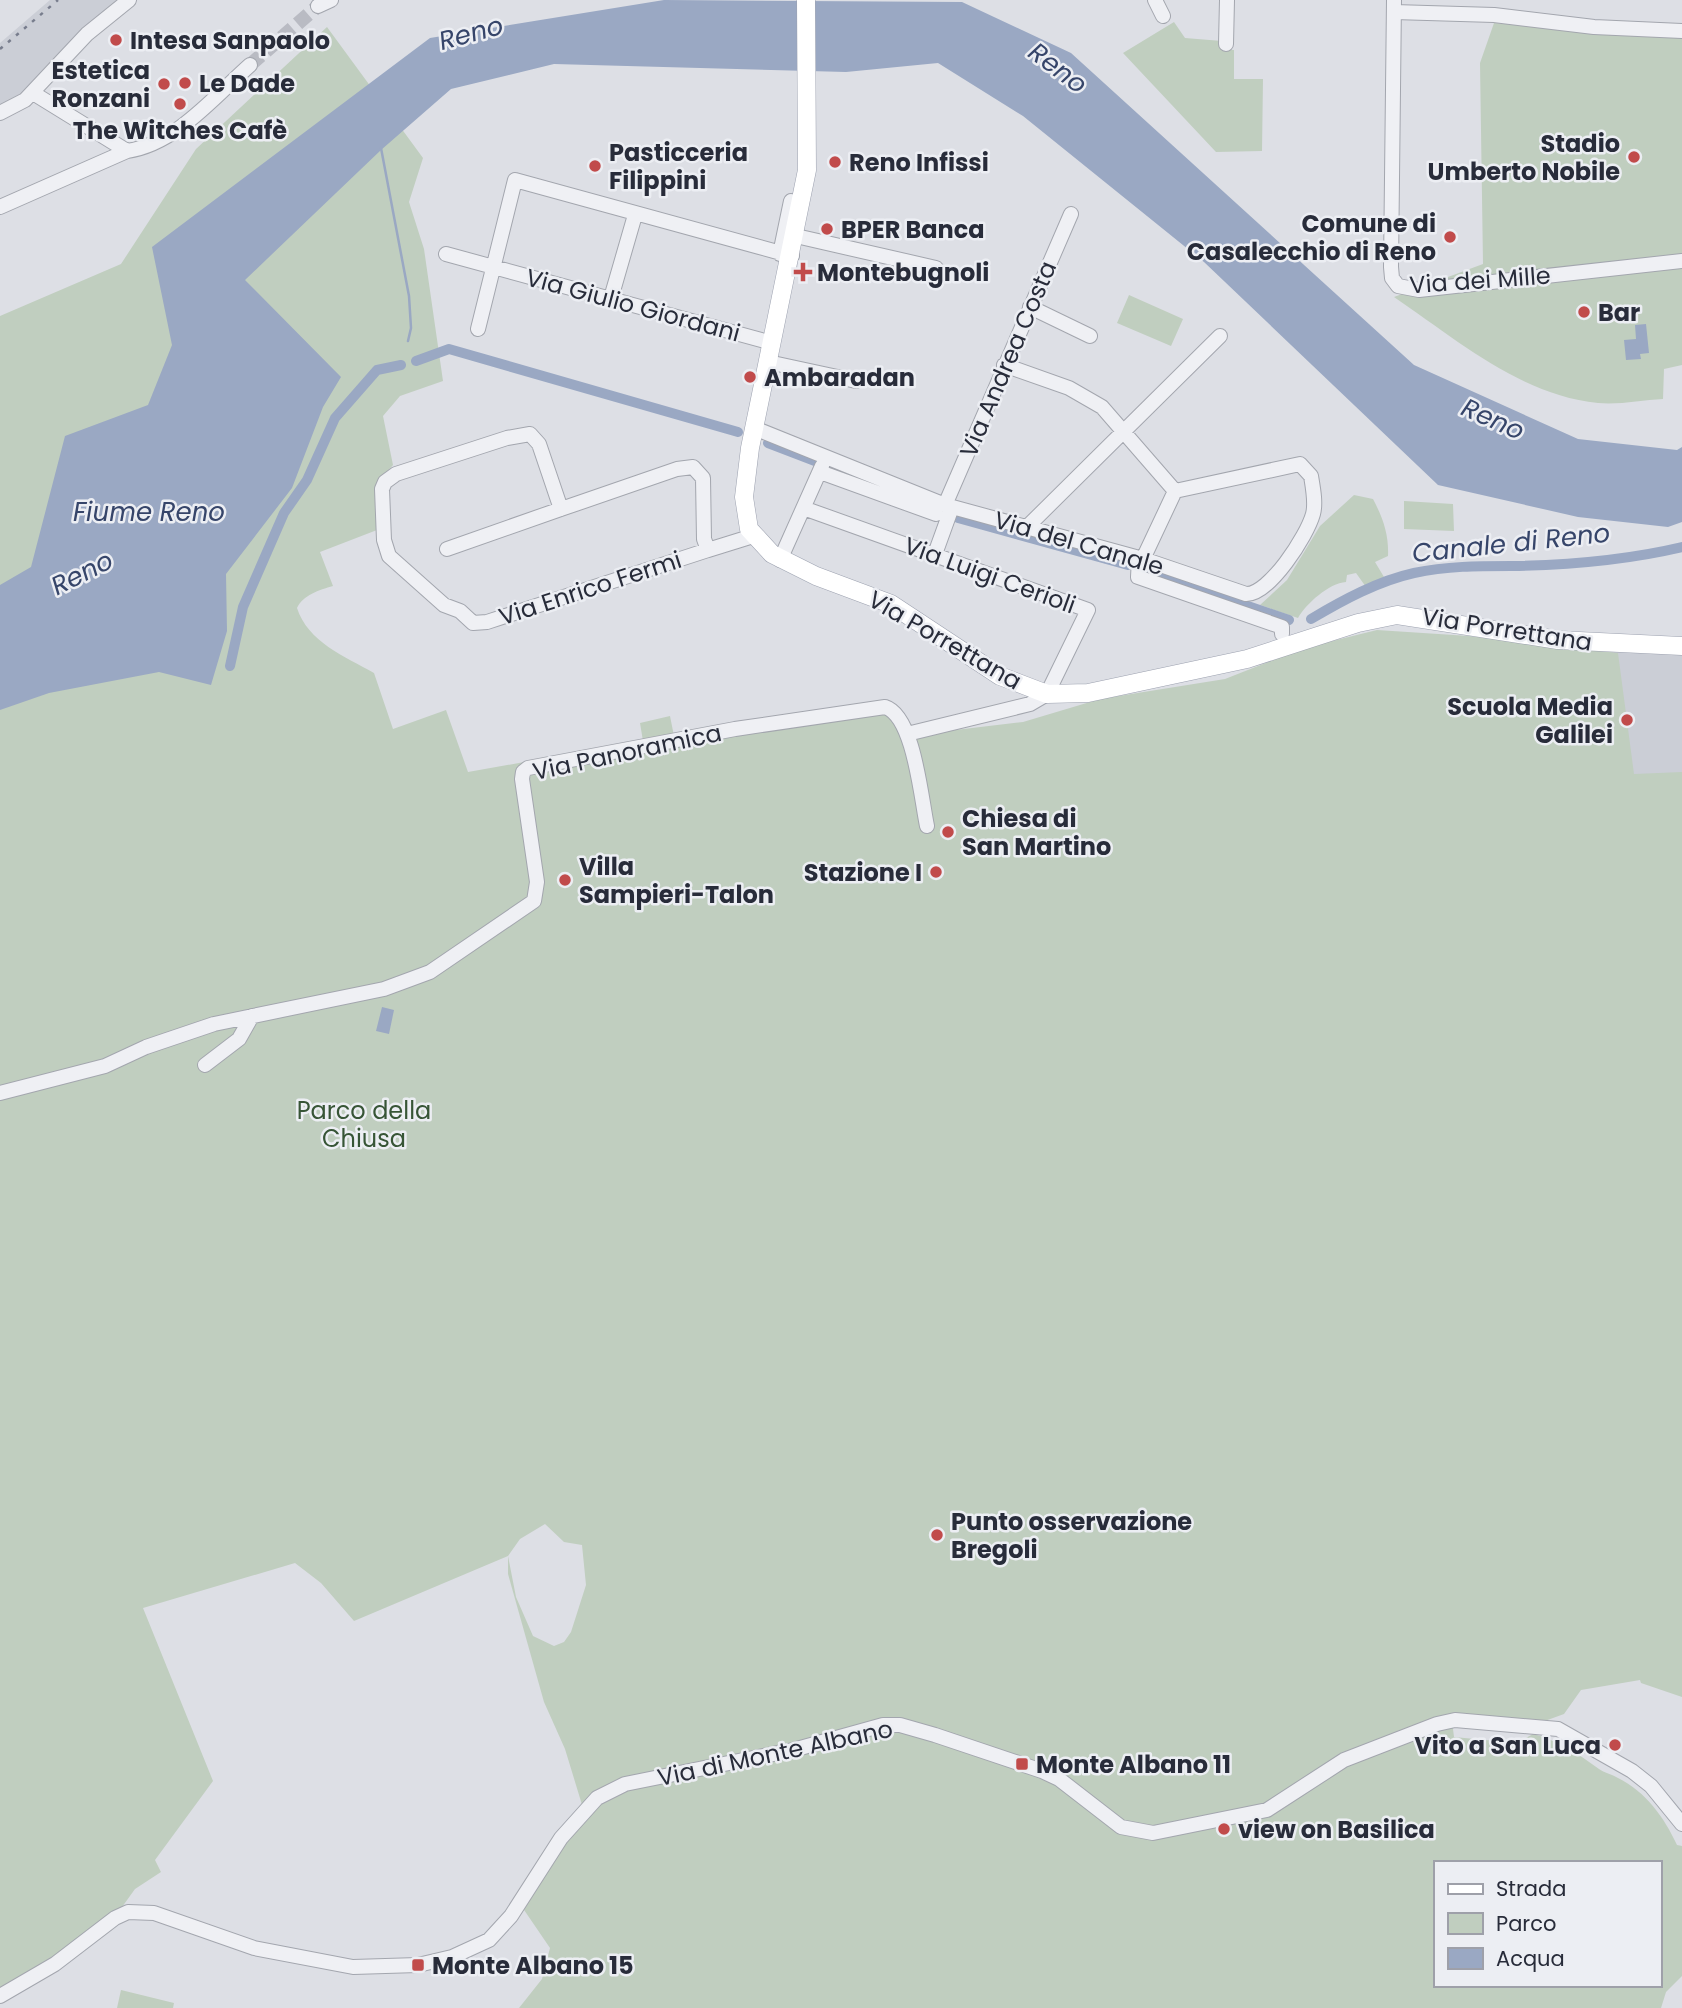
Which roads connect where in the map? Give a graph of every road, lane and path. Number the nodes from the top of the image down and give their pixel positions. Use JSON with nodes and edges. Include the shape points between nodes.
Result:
{"nodes":[{"id":1,"x":129,"y":0,"type":"edge"},
{"id":2,"x":806,"y":0,"type":"edge"},
{"id":3,"x":1155,"y":0,"type":"edge"},
{"id":4,"x":1227,"y":0,"type":"edge"},
{"id":5,"x":1499,"y":0,"type":"edge"},
{"id":6,"x":1394,"y":6,"type":"edge"},
{"id":7,"x":1494,"y":15,"type":"junction"},
{"id":8,"x":1163,"y":16,"type":"dead end"},
{"id":9,"x":1682,"y":31,"type":"edge"},
{"id":10,"x":1227,"y":44,"type":"dead end"},
{"id":11,"x":250,"y":65,"type":"tunnel mouth"},
{"id":12,"x":33,"y":93,"type":"junction"},
{"id":13,"x":0,"y":113,"type":"edge"},
{"id":14,"x":127,"y":151,"type":"junction"},
{"id":15,"x":790,"y":201,"type":"dead end"},
{"id":16,"x":0,"y":206,"type":"edge"},
{"id":17,"x":1071,"y":214,"type":"dead end"},
{"id":18,"x":635,"y":215,"type":"junction"},
{"id":19,"x":796,"y":236,"type":"junction"},
{"id":20,"x":446,"y":254,"type":"dead end"},
{"id":21,"x":786,"y":255,"type":"junction"},
{"id":22,"x":1682,"y":261,"type":"edge"},
{"id":23,"x":493,"y":267,"type":"junction"},
{"id":24,"x":936,"y":268,"type":"dead end"},
{"id":25,"x":611,"y":298,"type":"junction"},
{"id":26,"x":1030,"y":307,"type":"junction"},
{"id":27,"x":478,"y":329,"type":"dead end"},
{"id":28,"x":1090,"y":336,"type":"dead end"},
{"id":29,"x":1220,"y":336,"type":"dead end"},
{"id":30,"x":772,"y":343,"type":"junction"},
{"id":31,"x":768,"y":362,"type":"junction"},
{"id":32,"x":1004,"y":365,"type":"junction"},
{"id":33,"x":856,"y":380,"type":"dead end"},
{"id":34,"x":754,"y":428,"type":"junction"},
{"id":35,"x":1123,"y":430,"type":"junction"},
{"id":36,"x":822,"y":465,"type":"junction"},
{"id":37,"x":1175,"y":491,"type":"junction"},
{"id":38,"x":945,"y":508,"type":"junction"},
{"id":39,"x":561,"y":509,"type":"junction"},
{"id":40,"x":806,"y":509,"type":"junction"},
{"id":41,"x":1026,"y":528,"type":"junction"},
{"id":42,"x":753,"y":536,"type":"junction"},
{"id":43,"x":447,"y":549,"type":"dead end"},
{"id":44,"x":708,"y":550,"type":"junction"},
{"id":45,"x":935,"y":554,"type":"junction"},
{"id":46,"x":780,"y":559,"type":"junction"},
{"id":47,"x":1141,"y":559,"type":"junction"},
{"id":48,"x":1282,"y":634,"type":"dead end"},
{"id":49,"x":1682,"y":646,"type":"edge"},
{"id":50,"x":1047,"y":694,"type":"junction"},
{"id":51,"x":907,"y":734,"type":"junction"},
{"id":52,"x":927,"y":826,"type":"dead end"},
{"id":53,"x":252,"y":1016,"type":"junction"},
{"id":54,"x":205,"y":1065,"type":"dead end"},
{"id":55,"x":0,"y":1093,"type":"edge"},
{"id":56,"x":1682,"y":1824,"type":"edge"},
{"id":57,"x":0,"y":1996,"type":"edge"}],
"edges":[{"from":1,"to":12,"type":"street","via":[[87,34]]},
{"from":2,"to":19,"type":"main road","via":[[809,149]]},
{"from":3,"to":8,"type":"street"},
{"from":4,"to":10,"type":"street"},
{"from":5,"to":7,"type":"street"},
{"from":6,"to":7,"type":"street"},
{"from":6,"to":22,"type":"street","name":"Via dei Mille","via":[[1394,282],[1409,291]]},
{"from":7,"to":9,"type":"street"},
{"from":11,"to":14,"type":"street","via":[[166,138]]},
{"from":12,"to":13,"type":"street"},
{"from":12,"to":14,"type":"street"},
{"from":14,"to":16,"type":"street"},
{"from":15,"to":21,"type":"street"},
{"from":17,"to":26,"type":"street","name":"Via Andrea Costa"},
{"from":18,"to":21,"type":"street"},
{"from":18,"to":23,"type":"street","via":[[515,180]]},
{"from":18,"to":25,"type":"street"},
{"from":19,"to":21,"type":"main road"},
{"from":19,"to":24,"type":"street"},
{"from":20,"to":23,"type":"street","name":"Via Giulio Giordani"},
{"from":21,"to":30,"type":"main road"},
{"from":23,"to":25,"type":"street","name":"Via Giulio Giordani"},
{"from":23,"to":27,"type":"street"},
{"from":25,"to":30,"type":"street","name":"Via Giulio Giordani"},
{"from":26,"to":28,"type":"street"},
{"from":26,"to":32,"type":"street","name":"Via Andrea Costa"},
{"from":29,"to":35,"type":"street"},
{"from":30,"to":31,"type":"main road"},
{"from":31,"to":33,"type":"street"},
{"from":31,"to":34,"type":"main road"},
{"from":32,"to":35,"type":"street","via":[[1069,388],[1102,407]]},
{"from":32,"to":38,"type":"street","name":"Via Andrea Costa"},
{"from":34,"to":36,"type":"street","name":"Via del Canale"},
{"from":34,"to":42,"type":"main road","via":[[744,497],[745,518]]},
{"from":35,"to":37,"type":"street"},
{"from":35,"to":41,"type":"street"},
{"from":36,"to":38,"type":"street","name":"Via del Canale"},
{"from":36,"to":40,"type":"street"},
{"from":37,"to":47,"type":"street"},
{"from":37,"to":47,"type":"street","name":"Via del Canale","via":[[1294,464],[1304,466],[1311,477],[1313,516],[1277,574],[1256,593],[1245,594]]},
{"from":38,"to":41,"type":"street","name":"Via del Canale"},
{"from":38,"to":45,"type":"street","name":"Via Andrea Costa"},
{"from":39,"to":43,"type":"street"},
{"from":39,"to":44,"type":"street","via":[[693,467],[702,474]]},
{"from":39,"to":44,"type":"street","name":"Via Enrico Fermi","via":[[539,444],[523,433],[390,477],[382,489],[389,556],[444,605],[473,623]]},
{"from":40,"to":45,"type":"street","name":"Via Luigi Cerioli"},
{"from":40,"to":46,"type":"street"},
{"from":41,"to":47,"type":"street","name":"Via del Canale"},
{"from":42,"to":44,"type":"street"},
{"from":42,"to":46,"type":"main road","name":"Via Porrettana"},
{"from":45,"to":50,"type":"street","name":"Via Luigi Cerioli","via":[[1088,610]]},
{"from":46,"to":50,"type":"main road","name":"Via Porrettana","via":[[891,604],[1000,676]]},
{"from":47,"to":48,"type":"street","via":[[1138,577],[1282,627]]},
{"from":49,"to":50,"type":"main road","name":"Via Porrettana","via":[[1550,639],[1397,615],[1235,662],[1088,693]]},
{"from":50,"to":51,"type":"street","via":[[1030,704]]},
{"from":51,"to":52,"type":"street"},
{"from":51,"to":53,"type":"street","name":"Via Panoramica","via":[[897,714],[880,706],[528,768],[522,779],[537,882],[534,901],[430,972],[384,989]]},
{"from":53,"to":54,"type":"street","via":[[239,1040]]},
{"from":53,"to":55,"type":"street","name":"Via Panoramica","via":[[146,1047],[105,1066]]},
{"from":56,"to":57,"type":"street","name":"Via di Monte Albano","via":[[1651,1786],[1558,1728],[1455,1720],[1408,1733],[1344,1760],[1256,1815],[1158,1833],[1121,1827],[1042,1771],[900,1725],[883,1726],[793,1750],[625,1784],[597,1798],[571,1824],[512,1916],[489,1940],[433,1963],[353,1967],[254,1948],[155,1913],[123,1914],[55,1964]]}]}
